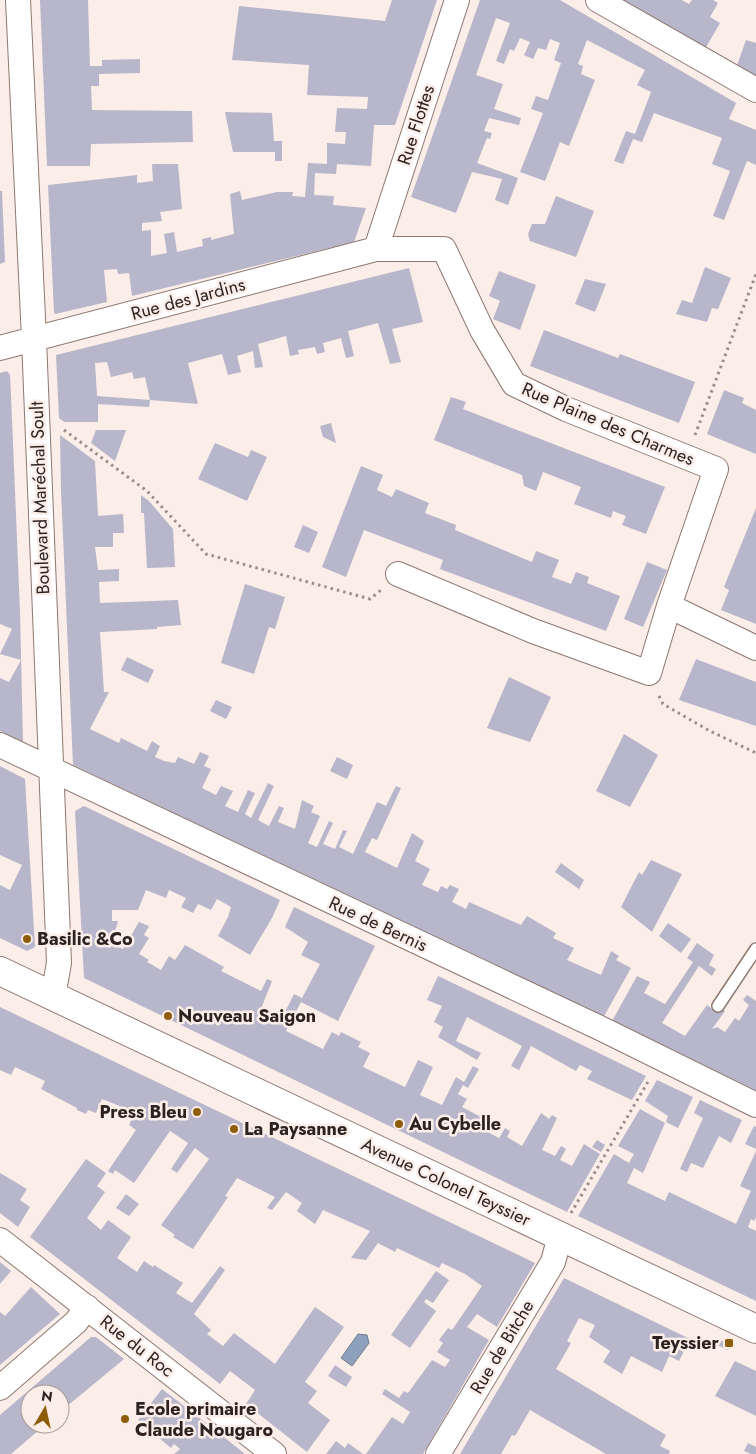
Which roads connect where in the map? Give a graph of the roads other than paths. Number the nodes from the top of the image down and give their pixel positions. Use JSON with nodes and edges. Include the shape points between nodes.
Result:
{"nodes":[{"id":1,"x":18,"y":0,"type":"edge"},
{"id":2,"x":457,"y":0,"type":"edge"},
{"id":3,"x":598,"y":0,"type":"edge"},
{"id":4,"x":756,"y":90,"type":"edge"},
{"id":5,"x":376,"y":249,"type":"junction"},
{"id":6,"x":34,"y":340,"type":"junction"},
{"id":7,"x":0,"y":348,"type":"edge"},
{"id":8,"x":398,"y":574,"type":"road end"},
{"id":9,"x":669,"y":606,"type":"junction"},
{"id":10,"x":756,"y":648,"type":"edge"},
{"id":11,"x":0,"y":744,"type":"edge"},
{"id":12,"x":52,"y":770,"type":"junction"},
{"id":13,"x":756,"y":950,"type":"edge"},
{"id":14,"x":0,"y":971,"type":"edge"},
{"id":15,"x":52,"y":996,"type":"junction"},
{"id":16,"x":718,"y":1006,"type":"dead end"},
{"id":17,"x":756,"y":1105,"type":"edge"},
{"id":18,"x":560,"y":1236,"type":"junction"},
{"id":19,"x":0,"y":1240,"type":"edge"},
{"id":20,"x":87,"y":1307,"type":"junction"},
{"id":21,"x":756,"y":1329,"type":"edge"},
{"id":22,"x":0,"y":1388,"type":"edge"},
{"id":23,"x":274,"y":1454,"type":"edge"},
{"id":24,"x":438,"y":1454,"type":"edge"}],
"edges":[{"from":1,"to":6,"type":"street","name":"Boulevard Maréchal Soult"},
{"from":2,"to":5,"type":"street","name":"Rue Flottes"},
{"from":3,"to":4,"type":"street"},
{"from":5,"to":6,"type":"street","name":"Rue des Jardins"},
{"from":5,"to":9,"type":"street","name":"Rue Plaine des Charmes","via":[[444,249],[482,330],[514,384],[566,409],[716,469]]},
{"from":6,"to":7,"type":"street","name":"Rue des Jardins"},
{"from":6,"to":12,"type":"street","name":"Boulevard Maréchal Soult"},
{"from":8,"to":9,"type":"street","name":"Rue Plaine des Charmes","via":[[533,631],[649,673]]},
{"from":9,"to":10,"type":"street"},
{"from":11,"to":12,"type":"street","name":"Rue de Bernis"},
{"from":12,"to":15,"type":"street","name":"Boulevard Maréchal Soult","via":[[59,963]]},
{"from":12,"to":17,"type":"street","name":"Rue de Bernis","via":[[672,1060]]},
{"from":13,"to":16,"type":"lane"},
{"from":14,"to":15,"type":"main road","name":"Avenue Colonel Teyssier"},
{"from":15,"to":18,"type":"main road","name":"Avenue Colonel Teyssier"},
{"from":18,"to":21,"type":"main road","name":"Avenue Colonel Teyssier"},
{"from":18,"to":24,"type":"street","name":"Rue de Bitche","via":[[553,1262]]},
{"from":19,"to":20,"type":"street","name":"Rue du Roc"},
{"from":20,"to":22,"type":"street","via":[[76,1322]]},
{"from":20,"to":23,"type":"street","name":"Rue du Roc"}]}
